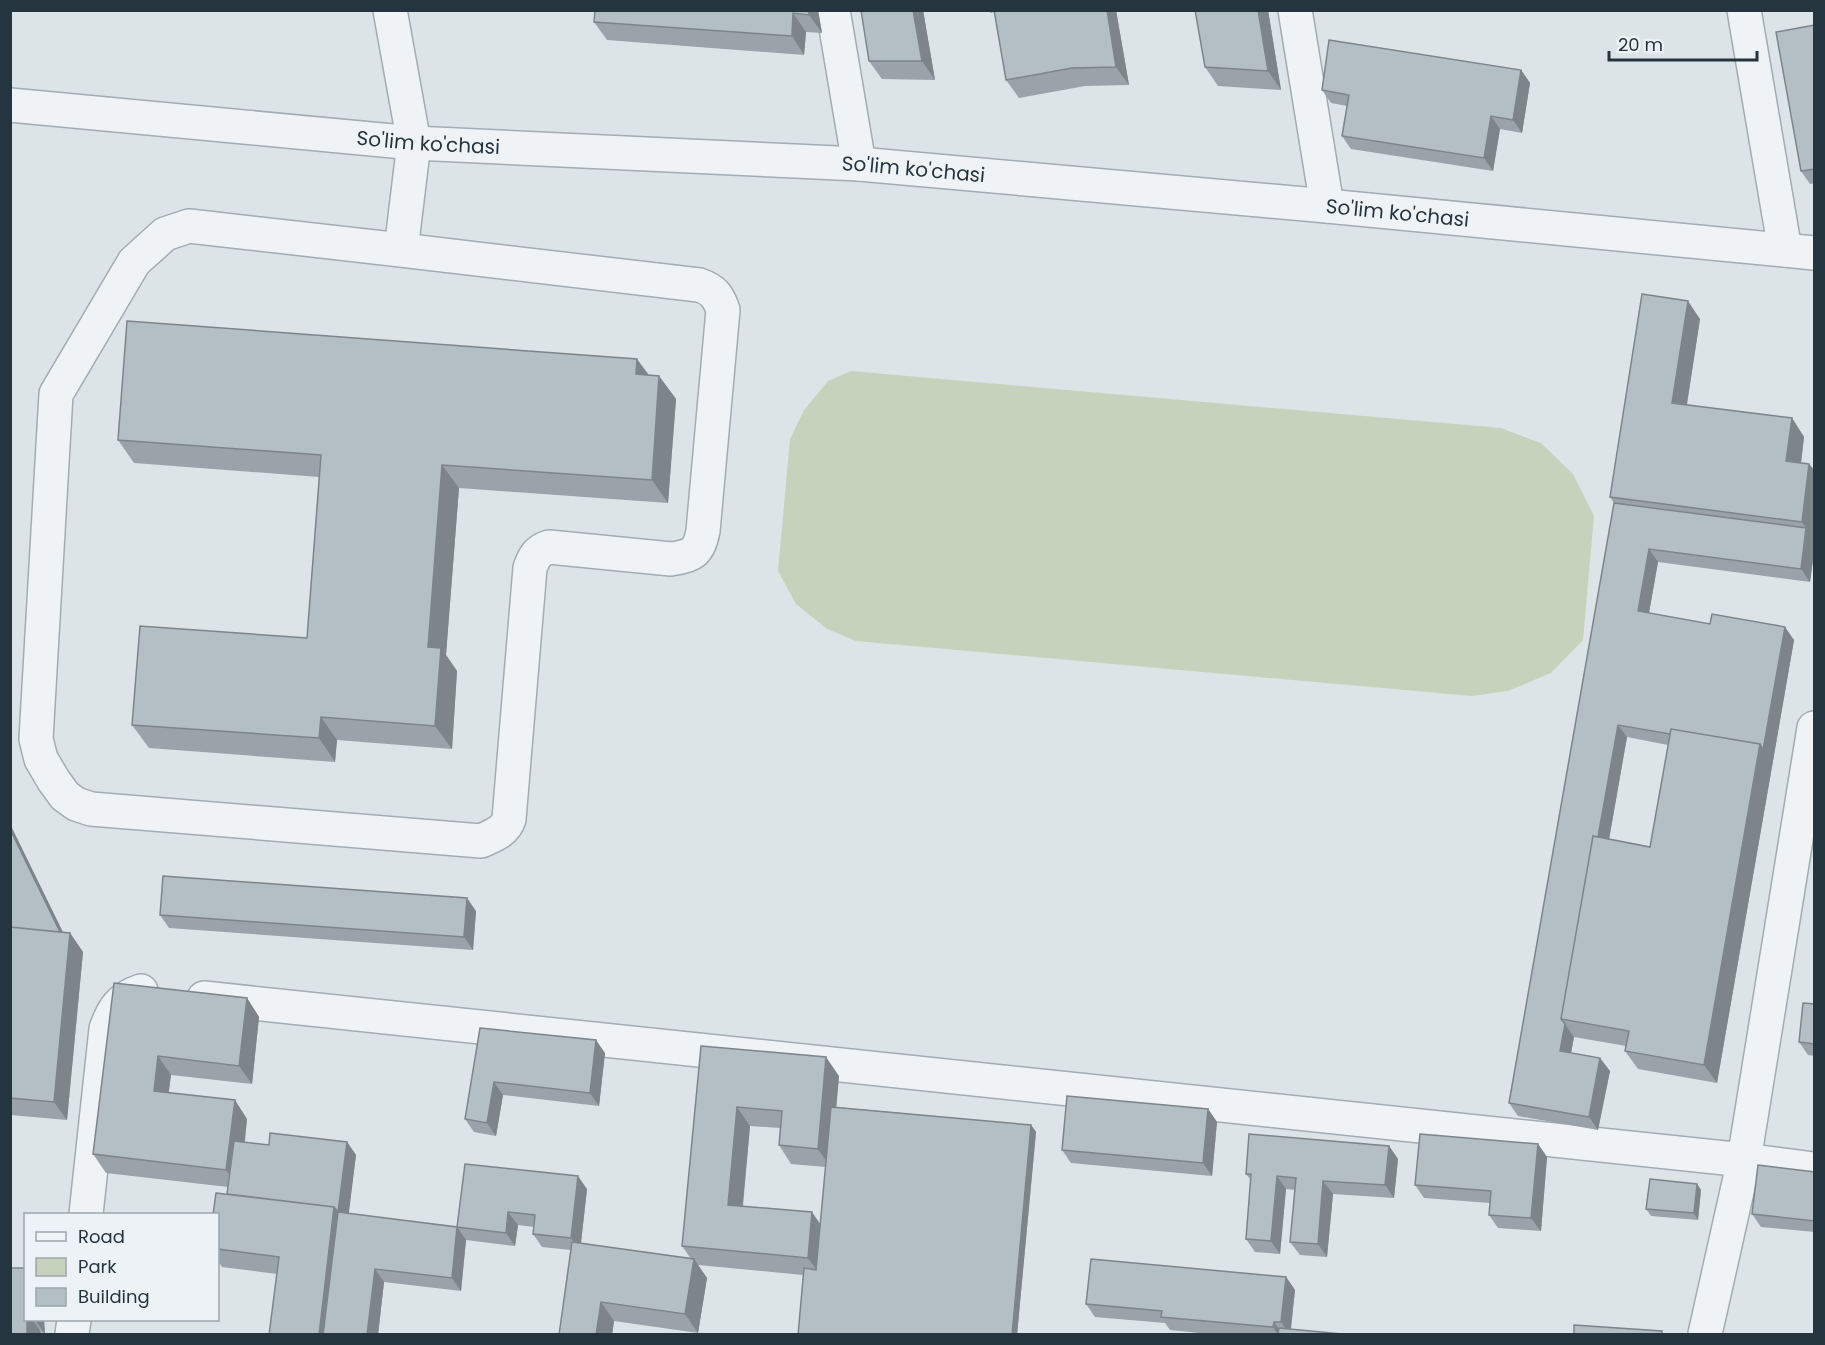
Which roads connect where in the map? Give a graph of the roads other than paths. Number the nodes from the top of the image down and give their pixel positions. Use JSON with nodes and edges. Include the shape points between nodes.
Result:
{"nodes":[{"id":1,"x":390,"y":10,"type":"edge"},
{"id":2,"x":833,"y":10,"type":"edge"},
{"id":3,"x":1295,"y":10,"type":"edge"},
{"id":4,"x":1744,"y":10,"type":"edge"},
{"id":5,"x":10,"y":105,"type":"edge"},
{"id":6,"x":414,"y":143,"type":"junction"},
{"id":7,"x":859,"y":164,"type":"junction"},
{"id":8,"x":1327,"y":206,"type":"junction"},
{"id":9,"x":401,"y":250,"type":"junction"},
{"id":10,"x":1800,"y":252,"type":"edge"},
{"id":11,"x":1815,"y":728,"type":"edge"},
{"id":12,"x":1744,"y":1160,"type":"junction"},
{"id":13,"x":1815,"y":1169,"type":"edge"},
{"id":14,"x":86,"y":1213,"type":"edge"},
{"id":15,"x":1705,"y":1335,"type":"edge"}],
"edges":[{"from":1,"to":6,"type":"street"},
{"from":2,"to":7,"type":"street"},
{"from":3,"to":8,"type":"street"},
{"from":4,"to":10,"type":"street"},
{"from":5,"to":6,"type":"street","name":"So'lim ko'chasi"},
{"from":6,"to":7,"type":"street","name":"So'lim ko'chasi"},
{"from":6,"to":9,"type":"street"},
{"from":7,"to":8,"type":"street","name":"So'lim ko'chasi"},
{"from":8,"to":10,"type":"street","name":"So'lim ko'chasi"},
{"from":9,"to":9,"type":"street","via":[[711,289],[723,310],[700,545],[686,557],[671,559],[549,547],[535,555],[530,568],[509,819],[507,826],[481,841],[91,809],[76,804],[54,781],[41,759],[36,739],[56,394],[134,262],[165,234],[189,226]]},
{"from":11,"to":12,"type":"street"},
{"from":12,"to":13,"type":"street"},
{"from":12,"to":14,"type":"street","via":[[140,991],[123,999],[111,1013],[106,1029]]},
{"from":12,"to":15,"type":"street"}]}
